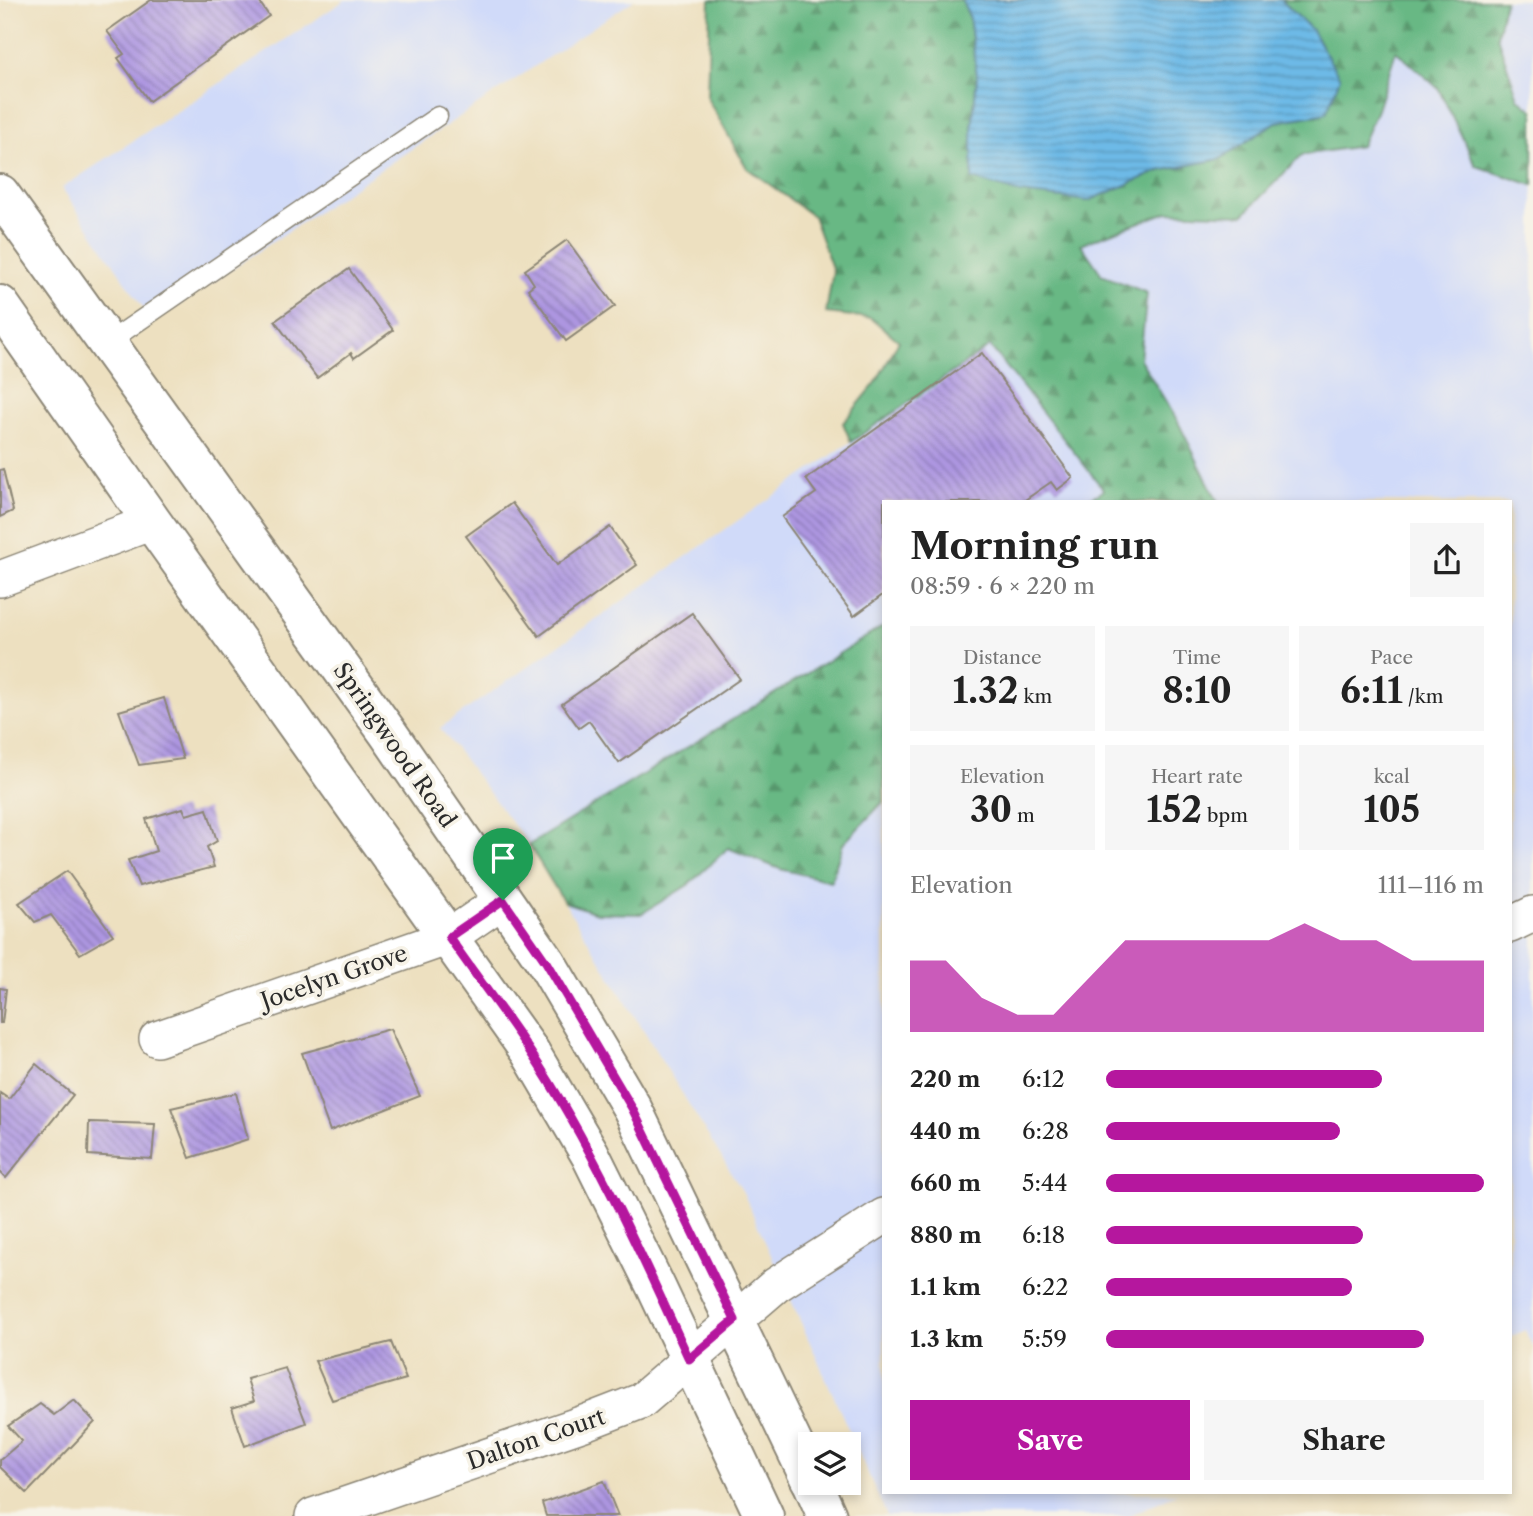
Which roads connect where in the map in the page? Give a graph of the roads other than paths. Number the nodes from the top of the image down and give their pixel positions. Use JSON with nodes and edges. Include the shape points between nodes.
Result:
{"nodes":[{"id":1,"x":438,"y":116,"type":"dead end"},
{"id":2,"x":0,"y":194,"type":"edge"},
{"id":3,"x":0,"y":304,"type":"edge"},
{"id":4,"x":107,"y":342,"type":"junction"},
{"id":5,"x":152,"y":523,"type":"junction"},
{"id":6,"x":0,"y":579,"type":"edge"},
{"id":7,"x":503,"y":900,"type":"junction"},
{"id":8,"x":1533,"y":914,"type":"edge"},
{"id":9,"x":1512,"y":924,"type":"edge"},
{"id":10,"x":449,"y":937,"type":"junction"},
{"id":11,"x":157,"y":1039,"type":"dead end"},
{"id":12,"x":882,"y":1217,"type":"edge"},
{"id":13,"x":735,"y":1320,"type":"junction"},
{"id":14,"x":689,"y":1359,"type":"junction"},
{"id":15,"x":798,"y":1453,"type":"edge"},
{"id":16,"x":818,"y":1495,"type":"edge"},
{"id":17,"x":313,"y":1516,"type":"edge"},
{"id":18,"x":764,"y":1516,"type":"edge"},
{"id":19,"x":828,"y":1516,"type":"edge"}],
"edges":[{"from":1,"to":4,"type":"lane"},
{"from":2,"to":4,"type":"main road","name":"Springwood Road"},
{"from":3,"to":5,"type":"main road"},
{"from":4,"to":7,"type":"main road","name":"Springwood Road"},
{"from":5,"to":6,"type":"street"},
{"from":5,"to":10,"type":"main road"},
{"from":7,"to":10,"type":"street","name":"Jocelyn Grove"},
{"from":7,"to":13,"type":"main road","name":"Springwood Road","via":[[546,962],[632,1108]]},
{"from":8,"to":9,"type":"street"},
{"from":10,"to":11,"type":"street","name":"Jocelyn Grove"},
{"from":10,"to":14,"type":"main road","via":[[530,1052],[590,1154]]},
{"from":12,"to":13,"type":"street","name":"Dalton Court","via":[[776,1285]]},
{"from":13,"to":14,"type":"street","name":"Dalton Court"},
{"from":13,"to":15,"type":"main road","name":"Springwood Road"},
{"from":14,"to":17,"type":"street","name":"Dalton Court","via":[[641,1401]]},
{"from":14,"to":18,"type":"main road"},
{"from":16,"to":19,"type":"main road","name":"Springwood Road"}]}
